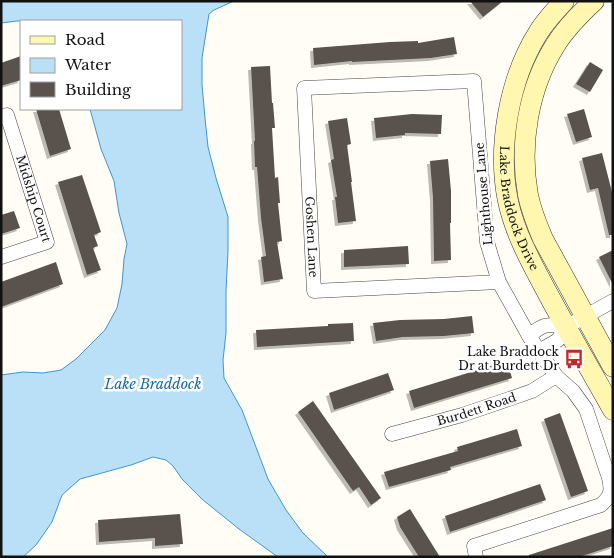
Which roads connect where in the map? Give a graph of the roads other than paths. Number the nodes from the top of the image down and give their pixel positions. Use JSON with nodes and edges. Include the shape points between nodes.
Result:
{"nodes":[{"id":1,"x":564,"y":1,"type":"edge"},
{"id":2,"x":594,"y":1,"type":"edge"},
{"id":3,"x":304,"y":88,"type":"joint"},
{"id":4,"x":1,"y":117,"type":"edge"},
{"id":5,"x":1,"y":257,"type":"edge"},
{"id":6,"x":499,"y":282,"type":"junction"},
{"id":7,"x":613,"y":301,"type":"edge"},
{"id":8,"x":584,"y":316,"type":"junction"},
{"id":9,"x":566,"y":327,"type":"junction"},
{"id":10,"x":529,"y":336,"type":"junction"},
{"id":11,"x":539,"y":351,"type":"junction"},
{"id":12,"x":613,"y":367,"type":"edge"},
{"id":13,"x":556,"y":376,"type":"junction"},
{"id":14,"x":613,"y":410,"type":"edge"},
{"id":15,"x":392,"y":434,"type":"dead end"},
{"id":16,"x":476,"y":557,"type":"edge"}],
"edges":[{"from":1,"to":9,"type":"street","name":"Lake Braddock Drive","via":[[538,33],[518,74],[510,101],[504,152],[508,200],[514,224]]},
{"from":2,"to":8,"type":"street","name":"Lake Braddock Drive","via":[[556,44],[538,81],[530,105],[525,153],[528,196],[534,217]]},
{"from":3,"to":6,"type":"street","name":"Lighthouse Lane","via":[[474,81],[487,242]]},
{"from":3,"to":6,"type":"street","name":"Goshen Lane","via":[[314,291]]},
{"from":4,"to":5,"type":"street","name":"Midship Court","via":[[7,115],[47,242]]},
{"from":6,"to":10,"type":"street","name":"Lighthouse Lane"},
{"from":7,"to":8,"type":"street"},
{"from":8,"to":9,"type":"street"},
{"from":8,"to":12,"type":"street","name":"Lake Braddock Drive"},
{"from":9,"to":10,"type":"street","via":[[548,324]]},
{"from":9,"to":11,"type":"street","via":[[558,340]]},
{"from":9,"to":14,"type":"street","name":"Lake Braddock Drive"},
{"from":10,"to":11,"type":"street","name":"Lighthouse Lane"},
{"from":11,"to":13,"type":"street","name":"Lighthouse Lane"},
{"from":13,"to":15,"type":"street","name":"Burdett Road","via":[[509,400]]},
{"from":13,"to":16,"type":"street","name":"Lighthouse Lane","via":[[586,409],[609,478],[611,489],[608,499],[601,505],[474,546]]}]}
